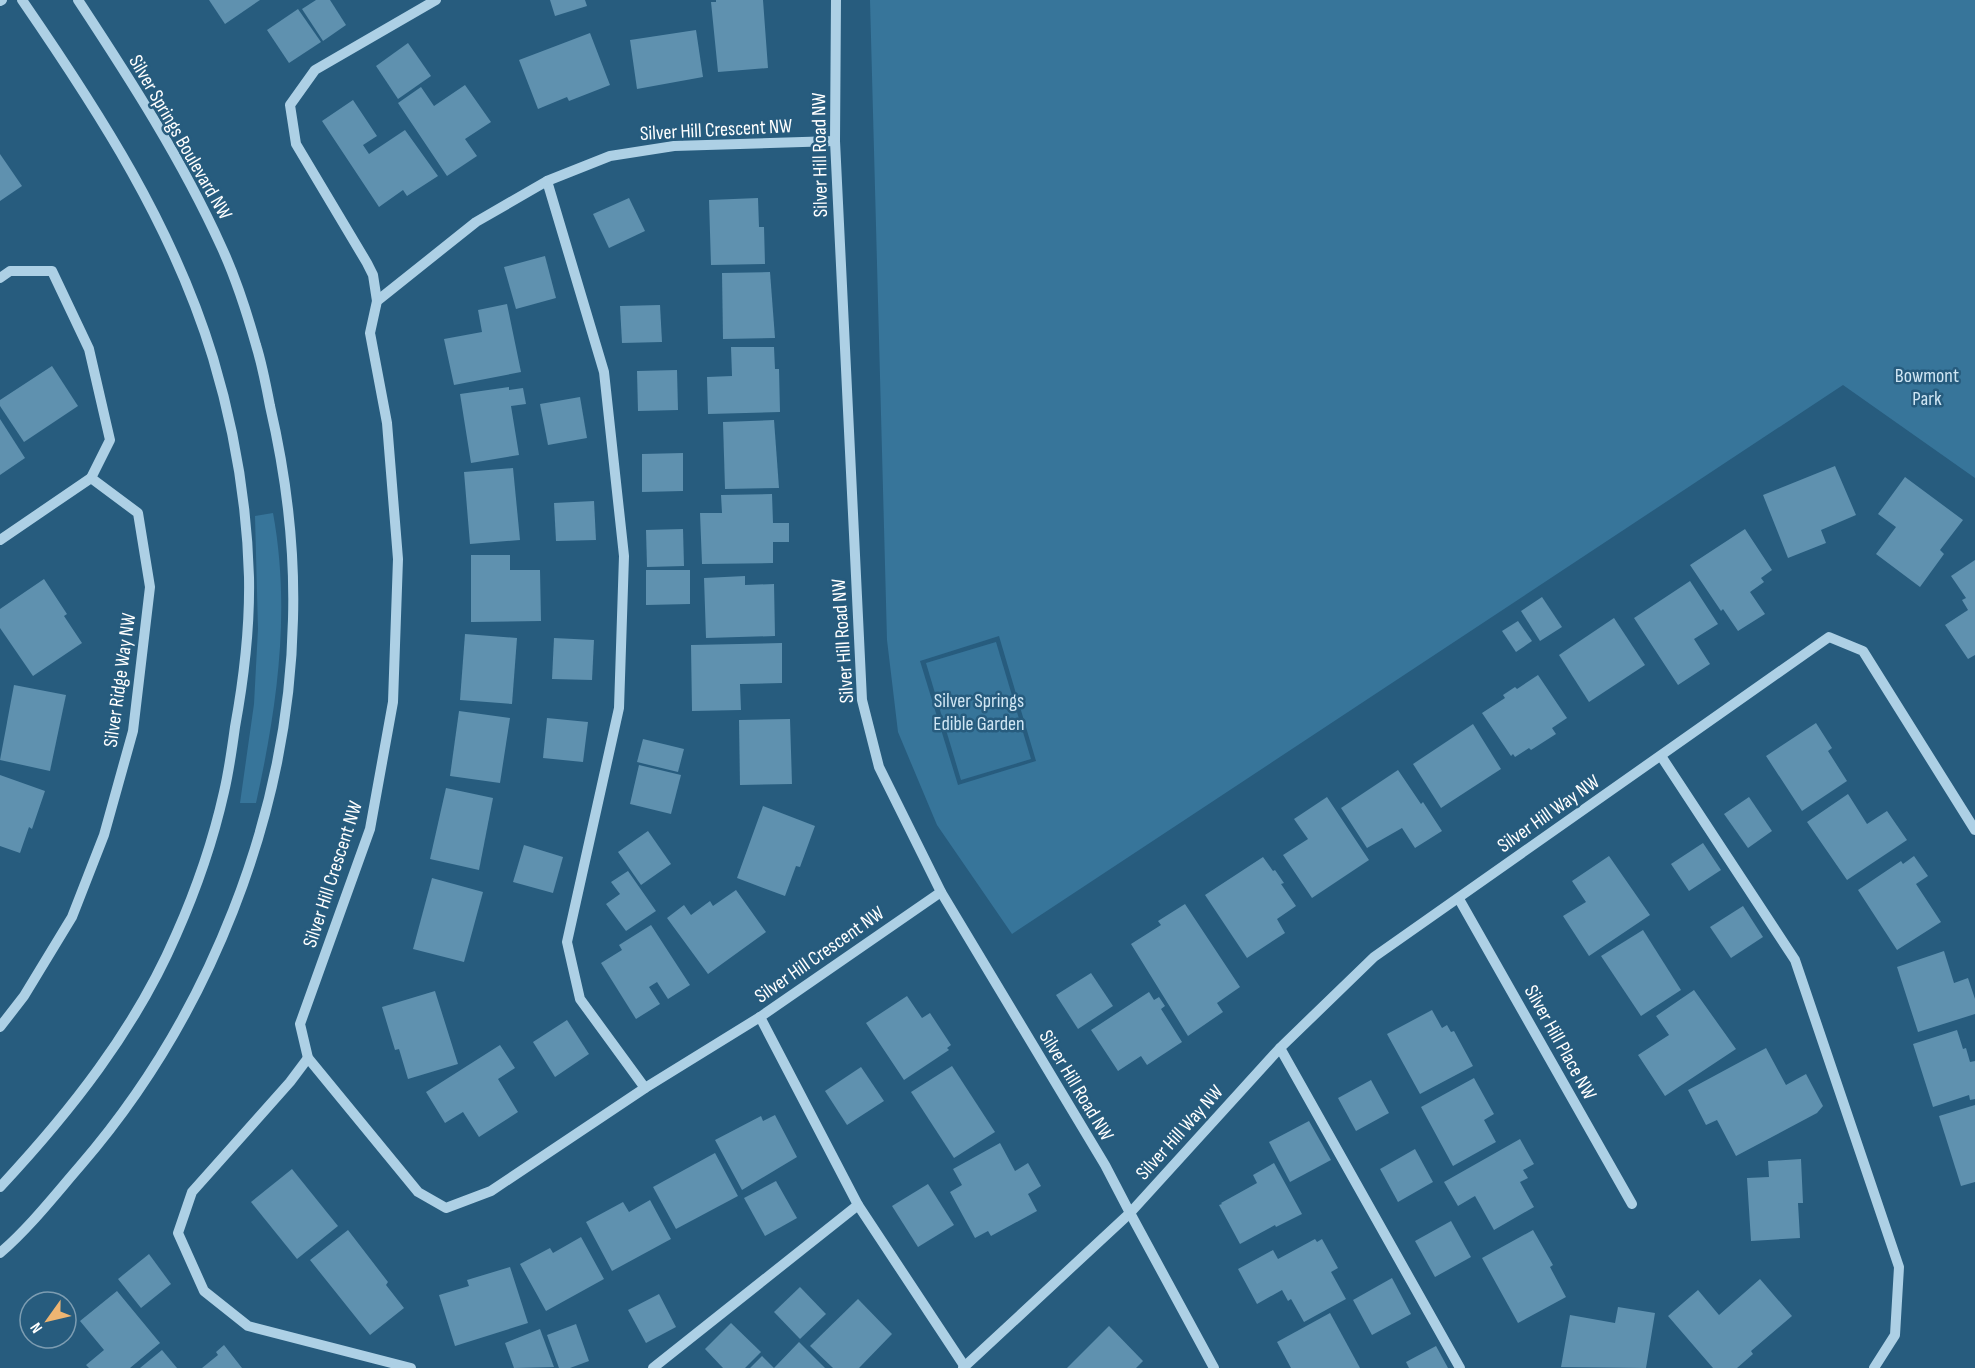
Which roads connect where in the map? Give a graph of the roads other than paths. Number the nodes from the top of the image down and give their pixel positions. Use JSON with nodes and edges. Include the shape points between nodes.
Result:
{"nodes":[{"id":1,"x":22,"y":0,"type":"edge"},
{"id":2,"x":78,"y":0,"type":"edge"},
{"id":3,"x":436,"y":0,"type":"edge"},
{"id":4,"x":836,"y":0,"type":"edge"},
{"id":5,"x":835,"y":141,"type":"junction"},
{"id":6,"x":547,"y":180,"type":"junction"},
{"id":7,"x":0,"y":278,"type":"edge"},
{"id":8,"x":377,"y":301,"type":"junction"},
{"id":9,"x":91,"y":478,"type":"junction"},
{"id":10,"x":0,"y":540,"type":"edge"},
{"id":11,"x":1661,"y":756,"type":"junction"},
{"id":12,"x":1975,"y":830,"type":"edge"},
{"id":13,"x":940,"y":892,"type":"junction"},
{"id":14,"x":1459,"y":899,"type":"junction"},
{"id":15,"x":760,"y":1017,"type":"junction"},
{"id":16,"x":0,"y":1027,"type":"edge"},
{"id":17,"x":1280,"y":1048,"type":"junction"},
{"id":18,"x":308,"y":1058,"type":"junction"},
{"id":19,"x":645,"y":1088,"type":"junction"},
{"id":20,"x":0,"y":1187,"type":"edge"},
{"id":21,"x":1632,"y":1203,"type":"dead end"},
{"id":22,"x":858,"y":1205,"type":"junction"},
{"id":23,"x":1130,"y":1213,"type":"junction"},
{"id":24,"x":0,"y":1253,"type":"edge"},
{"id":25,"x":964,"y":1367,"type":"edge"},
{"id":26,"x":411,"y":1368,"type":"edge"},
{"id":27,"x":653,"y":1368,"type":"edge"},
{"id":28,"x":1214,"y":1368,"type":"edge"},
{"id":29,"x":1460,"y":1368,"type":"edge"},
{"id":30,"x":1875,"y":1368,"type":"edge"}],
"edges":[{"from":1,"to":20,"type":"street","via":[[120,148],[186,283],[213,357],[230,425],[241,488],[249,578],[245,672],[224,793],[200,874],[175,937],[109,1054],[75,1102]]},
{"from":2,"to":24,"type":"street","name":"Silver Springs Boulevard NW","via":[[181,165],[223,250],[257,346],[282,459],[290,525],[290,669],[278,754],[258,837],[224,936],[182,1021],[105,1137],[20,1236]]},
{"from":3,"to":8,"type":"street","via":[[315,70],[290,105],[296,144],[367,263]]},
{"from":4,"to":5,"type":"street","name":"Silver Hill Road NW"},
{"from":5,"to":6,"type":"street","name":"Silver Hill Crescent NW","via":[[674,146],[610,156]]},
{"from":5,"to":13,"type":"street","name":"Silver Hill Road NW","via":[[862,700],[879,767]]},
{"from":6,"to":8,"type":"street","name":"Silver Hill Crescent NW","via":[[476,222]]},
{"from":6,"to":19,"type":"street","via":[[604,372],[624,556],[619,708],[567,942],[580,999]]},
{"from":7,"to":9,"type":"street","via":[[10,271],[52,271],[89,349],[110,440]]},
{"from":8,"to":18,"type":"street","name":"Silver Hill Crescent NW","via":[[370,333],[387,423],[398,559],[393,702],[370,829],[300,1024]]},
{"from":9,"to":10,"type":"street"},
{"from":9,"to":16,"type":"street","name":"Silver Ridge Way NW","via":[[138,513],[150,587],[133,731],[104,835],[72,917],[24,996]]},
{"from":11,"to":12,"type":"street","name":"Silver Hill Way NW","via":[[1829,637],[1863,651]]},
{"from":11,"to":14,"type":"street","name":"Silver Hill Way NW"},
{"from":11,"to":30,"type":"street","via":[[1795,960],[1899,1267],[1895,1335]]},
{"from":13,"to":15,"type":"street","name":"Silver Hill Crescent NW"},
{"from":13,"to":23,"type":"street","name":"Silver Hill Road NW"},
{"from":14,"to":17,"type":"street","name":"Silver Hill Way NW","via":[[1374,957]]},
{"from":14,"to":21,"type":"street","name":"Silver Hill Place NW"},
{"from":15,"to":19,"type":"street","name":"Silver Hill Crescent NW"},
{"from":15,"to":22,"type":"street"},
{"from":17,"to":23,"type":"street","name":"Silver Hill Way NW"},
{"from":17,"to":29,"type":"street"},
{"from":18,"to":19,"type":"street","name":"Silver Hill Crescent NW","via":[[417,1192],[446,1208],[491,1191]]},
{"from":18,"to":26,"type":"street","via":[[192,1192],[178,1233],[204,1291],[248,1326]]},
{"from":22,"to":25,"type":"street"},
{"from":22,"to":27,"type":"street"},
{"from":23,"to":25,"type":"street","name":"Silver Hill Way NW"},
{"from":23,"to":28,"type":"street"}]}
